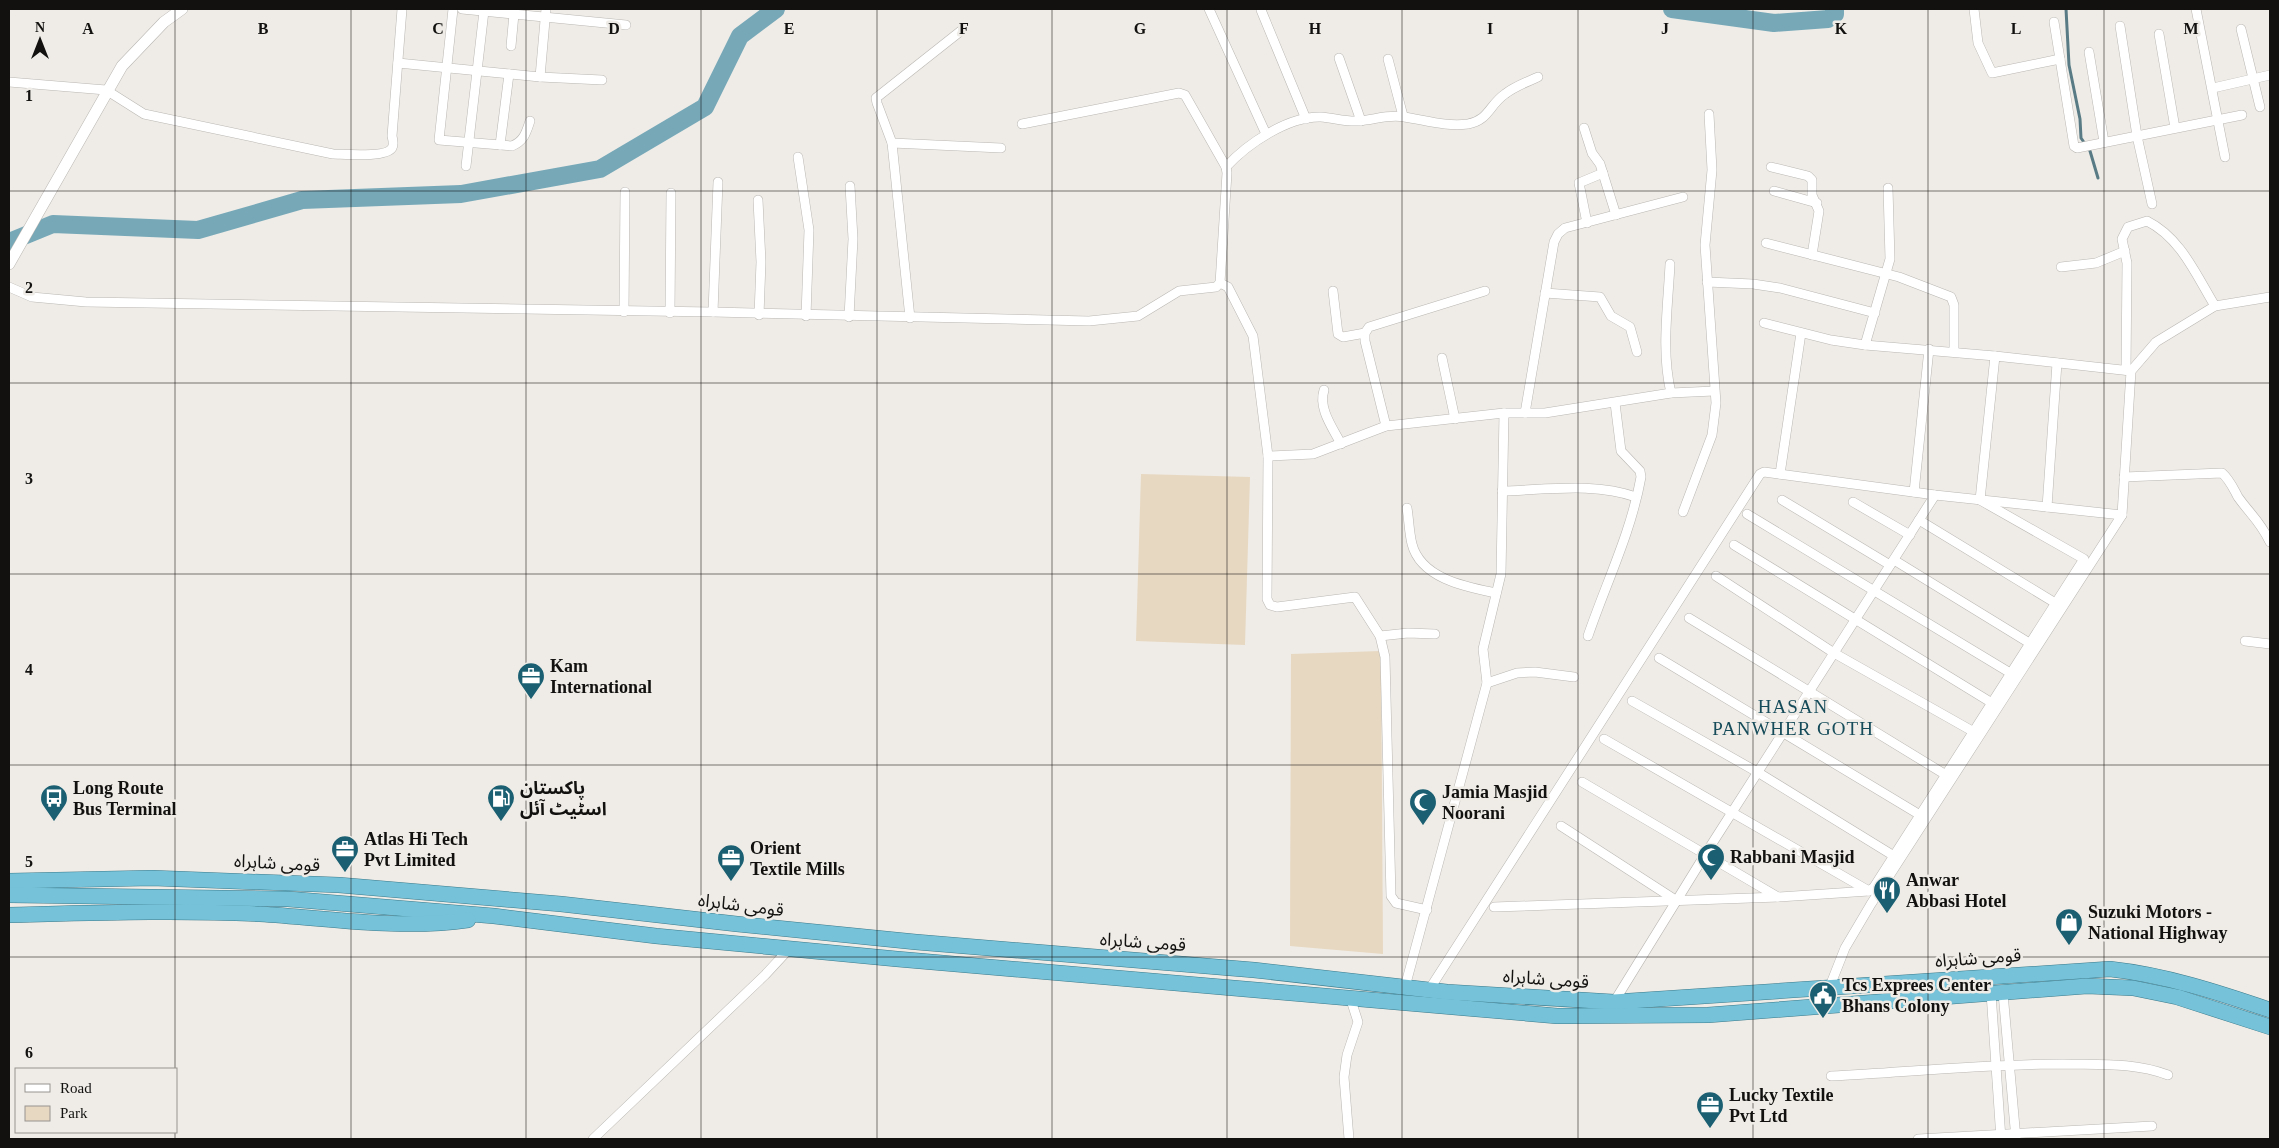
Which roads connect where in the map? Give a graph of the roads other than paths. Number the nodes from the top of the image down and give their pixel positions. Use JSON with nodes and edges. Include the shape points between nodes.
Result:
{"nodes":[{"id":1,"x":182,"y":9,"type":"edge"},
{"id":2,"x":402,"y":9,"type":"edge"},
{"id":3,"x":453,"y":9,"type":"edge"},
{"id":4,"x":462,"y":9,"type":"edge"},
{"id":5,"x":1209,"y":9,"type":"edge"},
{"id":6,"x":1974,"y":9,"type":"edge"},
{"id":7,"x":2196,"y":9,"type":"edge"},
{"id":8,"x":1261,"y":10,"type":"edge"},
{"id":9,"x":484,"y":11,"type":"junction"},
{"id":10,"x":546,"y":13,"type":"edge"},
{"id":11,"x":514,"y":14,"type":"junction"},
{"id":12,"x":2054,"y":22,"type":"dead end"},
{"id":13,"x":626,"y":25,"type":"dead end"},
{"id":14,"x":2120,"y":26,"type":"dead end"},
{"id":15,"x":2241,"y":29,"type":"dead end"},
{"id":16,"x":962,"y":30,"type":"dead end"},
{"id":17,"x":2159,"y":34,"type":"dead end"},
{"id":18,"x":511,"y":46,"type":"dead end"},
{"id":19,"x":2089,"y":52,"type":"dead end"},
{"id":20,"x":1339,"y":58,"type":"dead end"},
{"id":21,"x":1388,"y":59,"type":"dead end"},
{"id":22,"x":2060,"y":59,"type":"junction"},
{"id":23,"x":398,"y":63,"type":"junction"},
{"id":24,"x":447,"y":68,"type":"junction"},
{"id":25,"x":477,"y":71,"type":"junction"},
{"id":26,"x":509,"y":74,"type":"junction"},
{"id":27,"x":2270,"y":75,"type":"edge"},
{"id":28,"x":540,"y":77,"type":"junction"},
{"id":29,"x":1538,"y":77,"type":"dead end"},
{"id":30,"x":2253,"y":79,"type":"junction"},
{"id":31,"x":602,"y":80,"type":"dead end"},
{"id":32,"x":9,"y":82,"type":"edge"},
{"id":33,"x":2213,"y":88,"type":"junction"},
{"id":34,"x":106,"y":90,"type":"junction"},
{"id":35,"x":2260,"y":107,"type":"dead end"},
{"id":36,"x":1709,"y":114,"type":"dead end"},
{"id":37,"x":2242,"y":115,"type":"dead end"},
{"id":38,"x":1403,"y":116,"type":"junction"},
{"id":39,"x":1306,"y":119,"type":"junction"},
{"id":40,"x":2219,"y":120,"type":"junction"},
{"id":41,"x":530,"y":121,"type":"dead end"},
{"id":42,"x":1361,"y":121,"type":"junction"},
{"id":43,"x":1022,"y":124,"type":"dead end"},
{"id":44,"x":1584,"y":128,"type":"dead end"},
{"id":45,"x":2175,"y":128,"type":"junction"},
{"id":46,"x":1266,"y":134,"type":"junction"},
{"id":47,"x":2137,"y":136,"type":"junction"},
{"id":48,"x":469,"y":142,"type":"junction"},
{"id":49,"x":2104,"y":142,"type":"junction"},
{"id":50,"x":892,"y":143,"type":"junction"},
{"id":51,"x":500,"y":145,"type":"junction"},
{"id":52,"x":1001,"y":148,"type":"dead end"},
{"id":53,"x":798,"y":157,"type":"dead end"},
{"id":54,"x":2226,"y":157,"type":"dead end"},
{"id":55,"x":466,"y":166,"type":"dead end"},
{"id":56,"x":1226,"y":167,"type":"junction"},
{"id":57,"x":1771,"y":167,"type":"dead end"},
{"id":58,"x":1603,"y":173,"type":"junction"},
{"id":59,"x":718,"y":182,"type":"dead end"},
{"id":60,"x":850,"y":186,"type":"dead end"},
{"id":61,"x":1888,"y":188,"type":"dead end"},
{"id":62,"x":1774,"y":191,"type":"dead end"},
{"id":63,"x":626,"y":192,"type":"dead end"},
{"id":64,"x":671,"y":193,"type":"dead end"},
{"id":65,"x":1683,"y":197,"type":"dead end"},
{"id":66,"x":758,"y":200,"type":"dead end"},
{"id":67,"x":1817,"y":203,"type":"junction"},
{"id":68,"x":2152,"y":204,"type":"dead end"},
{"id":69,"x":1616,"y":215,"type":"junction"},
{"id":70,"x":1587,"y":223,"type":"junction"},
{"id":71,"x":1766,"y":243,"type":"dead end"},
{"id":72,"x":2125,"y":251,"type":"junction"},
{"id":73,"x":1812,"y":254,"type":"junction"},
{"id":74,"x":9,"y":264,"type":"edge"},
{"id":75,"x":1670,"y":264,"type":"dead end"},
{"id":76,"x":2061,"y":267,"type":"dead end"},
{"id":77,"x":1886,"y":274,"type":"junction"},
{"id":78,"x":1707,"y":282,"type":"junction"},
{"id":79,"x":1220,"y":283,"type":"junction"},
{"id":80,"x":9,"y":287,"type":"edge"},
{"id":81,"x":1333,"y":291,"type":"dead end"},
{"id":82,"x":1485,"y":291,"type":"dead end"},
{"id":83,"x":1545,"y":293,"type":"junction"},
{"id":84,"x":2270,"y":297,"type":"edge"},
{"id":85,"x":2215,"y":306,"type":"junction"},
{"id":86,"x":624,"y":312,"type":"junction"},
{"id":87,"x":713,"y":312,"type":"junction"},
{"id":88,"x":670,"y":313,"type":"junction"},
{"id":89,"x":1875,"y":313,"type":"junction"},
{"id":90,"x":759,"y":315,"type":"junction"},
{"id":91,"x":806,"y":316,"type":"junction"},
{"id":92,"x":849,"y":317,"type":"junction"},
{"id":93,"x":910,"y":318,"type":"junction"},
{"id":94,"x":1764,"y":323,"type":"dead end"},
{"id":95,"x":1801,"y":332,"type":"junction"},
{"id":96,"x":1365,"y":333,"type":"junction"},
{"id":97,"x":1865,"y":345,"type":"junction"},
{"id":98,"x":1930,"y":349,"type":"junction"},
{"id":99,"x":1637,"y":352,"type":"dead end"},
{"id":100,"x":1954,"y":352,"type":"junction"},
{"id":101,"x":1995,"y":356,"type":"junction"},
{"id":102,"x":1442,"y":358,"type":"dead end"},
{"id":103,"x":2058,"y":363,"type":"junction"},
{"id":104,"x":2128,"y":371,"type":"junction"},
{"id":105,"x":1324,"y":390,"type":"dead end"},
{"id":106,"x":1714,"y":391,"type":"junction"},
{"id":107,"x":1672,"y":393,"type":"junction"},
{"id":108,"x":1615,"y":403,"type":"junction"},
{"id":109,"x":1504,"y":413,"type":"junction"},
{"id":110,"x":1525,"y":413,"type":"junction"},
{"id":111,"x":1455,"y":419,"type":"junction"},
{"id":112,"x":1386,"y":426,"type":"junction"},
{"id":113,"x":1341,"y":444,"type":"junction"},
{"id":114,"x":1268,"y":456,"type":"junction"},
{"id":115,"x":1780,"y":474,"type":"junction"},
{"id":116,"x":2124,"y":477,"type":"junction"},
{"id":117,"x":1502,"y":491,"type":"junction"},
{"id":118,"x":1914,"y":492,"type":"junction"},
{"id":119,"x":1935,"y":495,"type":"junction"},
{"id":120,"x":1636,"y":497,"type":"junction"},
{"id":121,"x":1782,"y":500,"type":"dead end"},
{"id":122,"x":1980,"y":500,"type":"junction"},
{"id":123,"x":1852,"y":502,"type":"dead end"},
{"id":124,"x":2047,"y":507,"type":"junction"},
{"id":125,"x":1407,"y":508,"type":"dead end"},
{"id":126,"x":1683,"y":512,"type":"dead end"},
{"id":127,"x":1747,"y":514,"type":"dead end"},
{"id":128,"x":2122,"y":515,"type":"junction"},
{"id":129,"x":1919,"y":520,"type":"junction"},
{"id":130,"x":2266,"y":524,"type":"edge"},
{"id":131,"x":1910,"y":535,"type":"junction"},
{"id":132,"x":2270,"y":542,"type":"edge"},
{"id":133,"x":1734,"y":545,"type":"dead end"},
{"id":134,"x":1892,"y":562,"type":"junction"},
{"id":135,"x":1716,"y":576,"type":"dead end"},
{"id":136,"x":1874,"y":591,"type":"junction"},
{"id":137,"x":1496,"y":593,"type":"junction"},
{"id":138,"x":2057,"y":604,"type":"junction"},
{"id":139,"x":1689,"y":618,"type":"dead end"},
{"id":140,"x":1856,"y":619,"type":"junction"},
{"id":141,"x":1435,"y":634,"type":"dead end"},
{"id":142,"x":1380,"y":636,"type":"junction"},
{"id":143,"x":1588,"y":636,"type":"dead end"},
{"id":144,"x":2245,"y":641,"type":"dead end"},
{"id":145,"x":2031,"y":644,"type":"junction"},
{"id":146,"x":2270,"y":644,"type":"edge"},
{"id":147,"x":1834,"y":653,"type":"junction"},
{"id":148,"x":1659,"y":658,"type":"dead end"},
{"id":149,"x":2012,"y":674,"type":"junction"},
{"id":150,"x":1574,"y":677,"type":"dead end"},
{"id":151,"x":1487,"y":683,"type":"junction"},
{"id":152,"x":1810,"y":691,"type":"junction"},
{"id":153,"x":1632,"y":701,"type":"dead end"},
{"id":154,"x":1992,"y":702,"type":"junction"},
{"id":155,"x":1974,"y":732,"type":"junction"},
{"id":156,"x":1784,"y":733,"type":"junction"},
{"id":157,"x":1604,"y":739,"type":"dead end"},
{"id":158,"x":1759,"y":773,"type":"junction"},
{"id":159,"x":1946,"y":775,"type":"junction"},
{"id":160,"x":1582,"y":782,"type":"dead end"},
{"id":161,"x":1732,"y":814,"type":"junction"},
{"id":162,"x":1920,"y":815,"type":"junction"},
{"id":163,"x":1561,"y":826,"type":"dead end"},
{"id":164,"x":1706,"y":854,"type":"junction"},
{"id":165,"x":1894,"y":856,"type":"junction"},
{"id":166,"x":9,"y":881,"type":"edge"},
{"id":167,"x":1869,"y":891,"type":"junction"},
{"id":168,"x":9,"y":895,"type":"edge"},
{"id":169,"x":1779,"y":897,"type":"junction"},
{"id":170,"x":1677,"y":901,"type":"junction"},
{"id":171,"x":1494,"y":907,"type":"dead end"},
{"id":172,"x":1427,"y":910,"type":"junction"},
{"id":173,"x":9,"y":915,"type":"edge"},
{"id":174,"x":494,"y":916,"type":"junction"},
{"id":175,"x":790,"y":948,"type":"junction"},
{"id":176,"x":1830,"y":986,"type":"junction"},
{"id":177,"x":1405,"y":987,"type":"junction"},
{"id":178,"x":1429,"y":990,"type":"junction"},
{"id":179,"x":1997,"y":993,"type":"junction"},
{"id":180,"x":1350,"y":996,"type":"junction"},
{"id":181,"x":1614,"y":1002,"type":"junction"},
{"id":182,"x":2270,"y":1010,"type":"edge"},
{"id":183,"x":2270,"y":1027,"type":"edge"},
{"id":184,"x":2009,"y":1064,"type":"junction"},
{"id":185,"x":1996,"y":1066,"type":"junction"},
{"id":186,"x":2168,"y":1075,"type":"dead end"},
{"id":187,"x":1831,"y":1076,"type":"dead end"},
{"id":188,"x":2152,"y":1126,"type":"dead end"},
{"id":189,"x":2016,"y":1136,"type":"edge"},
{"id":190,"x":2001,"y":1137,"type":"edge"},
{"id":191,"x":593,"y":1139,"type":"edge"},
{"id":192,"x":1350,"y":1139,"type":"edge"},
{"id":193,"x":1918,"y":1139,"type":"edge"}],
"edges":[{"from":1,"to":34,"type":"street","via":[[122,66]]},
{"from":2,"to":23,"type":"street"},
{"from":3,"to":24,"type":"street"},
{"from":4,"to":9,"type":"street"},
{"from":5,"to":46,"type":"street"},
{"from":6,"to":22,"type":"street","via":[[1978,43],[1992,73]]},
{"from":7,"to":33,"type":"street"},
{"from":8,"to":39,"type":"street"},
{"from":9,"to":11,"type":"street"},
{"from":9,"to":25,"type":"street"},
{"from":10,"to":11,"type":"street"},
{"from":10,"to":13,"type":"street"},
{"from":10,"to":28,"type":"street"},
{"from":11,"to":18,"type":"street"},
{"from":12,"to":22,"type":"street"},
{"from":14,"to":47,"type":"street"},
{"from":15,"to":30,"type":"street"},
{"from":16,"to":50,"type":"street","via":[[876,98]]},
{"from":17,"to":45,"type":"street"},
{"from":19,"to":49,"type":"street"},
{"from":20,"to":42,"type":"street"},
{"from":21,"to":38,"type":"street"},
{"from":22,"to":49,"type":"street","via":[[2074,146],[2086,147]]},
{"from":23,"to":24,"type":"street"},
{"from":23,"to":34,"type":"street","via":[[393,147],[386,152],[368,154],[332,154],[144,114]]},
{"from":24,"to":25,"type":"street"},
{"from":24,"to":48,"type":"street","via":[[439,140]]},
{"from":25,"to":26,"type":"street"},
{"from":25,"to":48,"type":"street"},
{"from":26,"to":28,"type":"street"},
{"from":26,"to":51,"type":"street"},
{"from":27,"to":30,"type":"street"},
{"from":28,"to":31,"type":"street"},
{"from":29,"to":38,"type":"street","via":[[1512,88],[1486,117],[1474,122],[1439,124]]},
{"from":30,"to":33,"type":"street"},
{"from":30,"to":35,"type":"street"},
{"from":32,"to":34,"type":"street"},
{"from":33,"to":40,"type":"street"},
{"from":34,"to":74,"type":"street"},
{"from":36,"to":78,"type":"street","via":[[1712,170],[1705,246]]},
{"from":37,"to":40,"type":"street"},
{"from":38,"to":42,"type":"street"},
{"from":39,"to":42,"type":"street","via":[[1320,117]]},
{"from":39,"to":46,"type":"street"},
{"from":40,"to":45,"type":"street"},
{"from":40,"to":54,"type":"street"},
{"from":41,"to":51,"type":"street","via":[[519,144]]},
{"from":43,"to":56,"type":"street","via":[[1182,93]]},
{"from":44,"to":58,"type":"street"},
{"from":45,"to":47,"type":"street"},
{"from":46,"to":56,"type":"street"},
{"from":47,"to":49,"type":"street"},
{"from":47,"to":68,"type":"street"},
{"from":48,"to":51,"type":"street"},
{"from":48,"to":55,"type":"street"},
{"from":50,"to":52,"type":"street"},
{"from":50,"to":93,"type":"street"},
{"from":53,"to":91,"type":"street","via":[[809,230]]},
{"from":56,"to":79,"type":"street"},
{"from":57,"to":67,"type":"street","via":[[1811,178],[1812,195]]},
{"from":58,"to":69,"type":"street"},
{"from":58,"to":70,"type":"street","via":[[1579,183]]},
{"from":59,"to":87,"type":"street"},
{"from":60,"to":92,"type":"street","via":[[853,239]]},
{"from":61,"to":77,"type":"street","via":[[1891,249]]},
{"from":62,"to":67,"type":"street"},
{"from":63,"to":86,"type":"street"},
{"from":64,"to":88,"type":"street"},
{"from":65,"to":69,"type":"street"},
{"from":66,"to":90,"type":"street"},
{"from":67,"to":73,"type":"street","via":[[1819,211]]},
{"from":69,"to":70,"type":"street"},
{"from":70,"to":83,"type":"street","via":[[1565,228],[1558,234]]},
{"from":71,"to":73,"type":"street"},
{"from":72,"to":76,"type":"street","via":[[2096,262]]},
{"from":72,"to":85,"type":"street","via":[[2122,239],[2128,227],[2147,221],[2159,227],[2178,244]]},
{"from":72,"to":104,"type":"street"},
{"from":73,"to":77,"type":"street"},
{"from":75,"to":107,"type":"street","via":[[1667,348]]},
{"from":77,"to":89,"type":"street"},
{"from":77,"to":100,"type":"street","via":[[1951,297],[1954,305]]},
{"from":78,"to":89,"type":"street","via":[[1780,288]]},
{"from":78,"to":106,"type":"street"},
{"from":79,"to":93,"type":"street","via":[[1216,287],[1179,291],[1138,316],[1118,319],[1089,322]]},
{"from":79,"to":114,"type":"street","via":[[1228,287],[1253,336]]},
{"from":80,"to":86,"type":"street","via":[[32,297],[86,302]]},
{"from":81,"to":96,"type":"street","via":[[1338,334],[1344,337]]},
{"from":82,"to":96,"type":"street","via":[[1369,327]]},
{"from":83,"to":99,"type":"street","via":[[1600,297],[1613,318],[1630,327]]},
{"from":83,"to":110,"type":"street"},
{"from":84,"to":85,"type":"street"},
{"from":85,"to":104,"type":"street","via":[[2156,342]]},
{"from":86,"to":88,"type":"street"},
{"from":87,"to":88,"type":"street"},
{"from":87,"to":90,"type":"street"},
{"from":89,"to":97,"type":"street"},
{"from":90,"to":91,"type":"street"},
{"from":91,"to":92,"type":"street"},
{"from":92,"to":93,"type":"street"},
{"from":94,"to":95,"type":"street"},
{"from":95,"to":97,"type":"street"},
{"from":95,"to":115,"type":"street"},
{"from":96,"to":112,"type":"street"},
{"from":97,"to":98,"type":"street"},
{"from":98,"to":100,"type":"street"},
{"from":98,"to":118,"type":"street"},
{"from":100,"to":101,"type":"street"},
{"from":101,"to":103,"type":"street"},
{"from":101,"to":122,"type":"street"},
{"from":102,"to":111,"type":"street"},
{"from":103,"to":104,"type":"street"},
{"from":103,"to":124,"type":"street"},
{"from":104,"to":116,"type":"street"},
{"from":105,"to":113,"type":"street","via":[[1323,406]]},
{"from":106,"to":107,"type":"street"},
{"from":106,"to":126,"type":"street","via":[[1716,403],[1712,435]]},
{"from":107,"to":108,"type":"street"},
{"from":108,"to":110,"type":"street"},
{"from":108,"to":120,"type":"street","via":[[1621,451],[1640,472]]},
{"from":109,"to":110,"type":"street"},
{"from":109,"to":111,"type":"street"},
{"from":109,"to":117,"type":"street"},
{"from":111,"to":112,"type":"street"},
{"from":112,"to":113,"type":"street"},
{"from":113,"to":114,"type":"street","via":[[1313,454]]},
{"from":114,"to":142,"type":"street","via":[[1266,584],[1270,604],[1277,607],[1355,597]]},
{"from":115,"to":118,"type":"street"},
{"from":115,"to":178,"type":"street","via":[[1764,472],[1757,477]]},
{"from":116,"to":128,"type":"street"},
{"from":116,"to":130,"type":"street","via":[[2222,473],[2238,498]]},
{"from":117,"to":120,"type":"street","via":[[1586,488],[1620,491]]},
{"from":117,"to":137,"type":"street","via":[[1501,574]]},
{"from":118,"to":119,"type":"street"},
{"from":119,"to":122,"type":"street"},
{"from":119,"to":129,"type":"street"},
{"from":120,"to":143,"type":"street","via":[[1616,567],[1607,581]]},
{"from":121,"to":134,"type":"street"},
{"from":122,"to":124,"type":"street"},
{"from":122,"to":138,"type":"street","via":[[2084,559]]},
{"from":123,"to":131,"type":"street"},
{"from":124,"to":128,"type":"street"},
{"from":125,"to":137,"type":"street","via":[[1412,546],[1421,560],[1434,572],[1458,585]]},
{"from":127,"to":136,"type":"street"},
{"from":128,"to":176,"type":"street","via":[[1871,904],[1845,948]]},
{"from":129,"to":131,"type":"street"},
{"from":129,"to":138,"type":"street"},
{"from":130,"to":132,"type":"street"},
{"from":131,"to":134,"type":"street"},
{"from":133,"to":140,"type":"street"},
{"from":134,"to":136,"type":"street"},
{"from":134,"to":145,"type":"street"},
{"from":135,"to":147,"type":"street"},
{"from":136,"to":140,"type":"street"},
{"from":136,"to":149,"type":"street"},
{"from":137,"to":151,"type":"street","via":[[1482,649]]},
{"from":138,"to":145,"type":"street"},
{"from":139,"to":152,"type":"street"},
{"from":140,"to":147,"type":"street"},
{"from":140,"to":154,"type":"street"},
{"from":141,"to":142,"type":"street"},
{"from":142,"to":172,"type":"street","via":[[1385,658],[1391,896],[1396,903]]},
{"from":144,"to":146,"type":"street"},
{"from":145,"to":149,"type":"street"},
{"from":147,"to":152,"type":"street"},
{"from":147,"to":155,"type":"street"},
{"from":148,"to":156,"type":"street"},
{"from":149,"to":154,"type":"street"},
{"from":150,"to":151,"type":"street","via":[[1517,673]]},
{"from":151,"to":172,"type":"street"},
{"from":152,"to":156,"type":"street"},
{"from":152,"to":159,"type":"street"},
{"from":153,"to":158,"type":"street"},
{"from":154,"to":155,"type":"street"},
{"from":155,"to":159,"type":"street"},
{"from":156,"to":158,"type":"street"},
{"from":156,"to":162,"type":"street"},
{"from":157,"to":161,"type":"street"},
{"from":158,"to":161,"type":"street"},
{"from":158,"to":165,"type":"street"},
{"from":159,"to":162,"type":"street"},
{"from":160,"to":164,"type":"street"},
{"from":161,"to":164,"type":"street"},
{"from":161,"to":167,"type":"street"},
{"from":162,"to":165,"type":"street"},
{"from":163,"to":170,"type":"street"},
{"from":164,"to":169,"type":"street"},
{"from":164,"to":170,"type":"street"},
{"from":165,"to":167,"type":"street"},
{"from":166,"to":177,"type":"highway","name":"قومی شاہراہ","via":[[188,879],[367,887]]},
{"from":167,"to":169,"type":"street"},
{"from":168,"to":174,"type":"highway","name":"قومی شاہراہ","via":[[228,897]]},
{"from":169,"to":170,"type":"street"},
{"from":170,"to":171,"type":"street"},
{"from":170,"to":181,"type":"street"},
{"from":172,"to":177,"type":"street"},
{"from":173,"to":174,"type":"highway","via":[[257,914],[403,923]]},
{"from":174,"to":175,"type":"highway","name":"قومی شاہراہ"},
{"from":175,"to":180,"type":"highway","name":"قومی شاہراہ","via":[[1123,980]]},
{"from":175,"to":191,"type":"street"},
{"from":176,"to":181,"type":"highway","name":"قومی شاہراہ"},
{"from":176,"to":182,"type":"highway","name":"قومی شاہراہ","via":[[2110,968],[2174,979]]},
{"from":177,"to":178,"type":"highway","name":"قومی شاہراہ"},
{"from":178,"to":181,"type":"highway","name":"قومی شاہراہ"},
{"from":179,"to":180,"type":"highway","name":"قومی شاہراہ","via":[[1708,1015],[1614,1016],[1557,1016]]},
{"from":179,"to":183,"type":"highway","name":"قومی شاہراہ","via":[[2087,986],[2133,988],[2178,997]]},
{"from":179,"to":184,"type":"street"},
{"from":179,"to":185,"type":"street"},
{"from":180,"to":192,"type":"street","via":[[1358,1022],[1344,1077]]},
{"from":184,"to":185,"type":"street"},
{"from":184,"to":186,"type":"street","via":[[2115,1064],[2148,1068]]},
{"from":184,"to":189,"type":"street"},
{"from":185,"to":187,"type":"street"},
{"from":185,"to":190,"type":"street"},
{"from":188,"to":189,"type":"street"},
{"from":189,"to":190,"type":"street"},
{"from":190,"to":193,"type":"street"}]}
